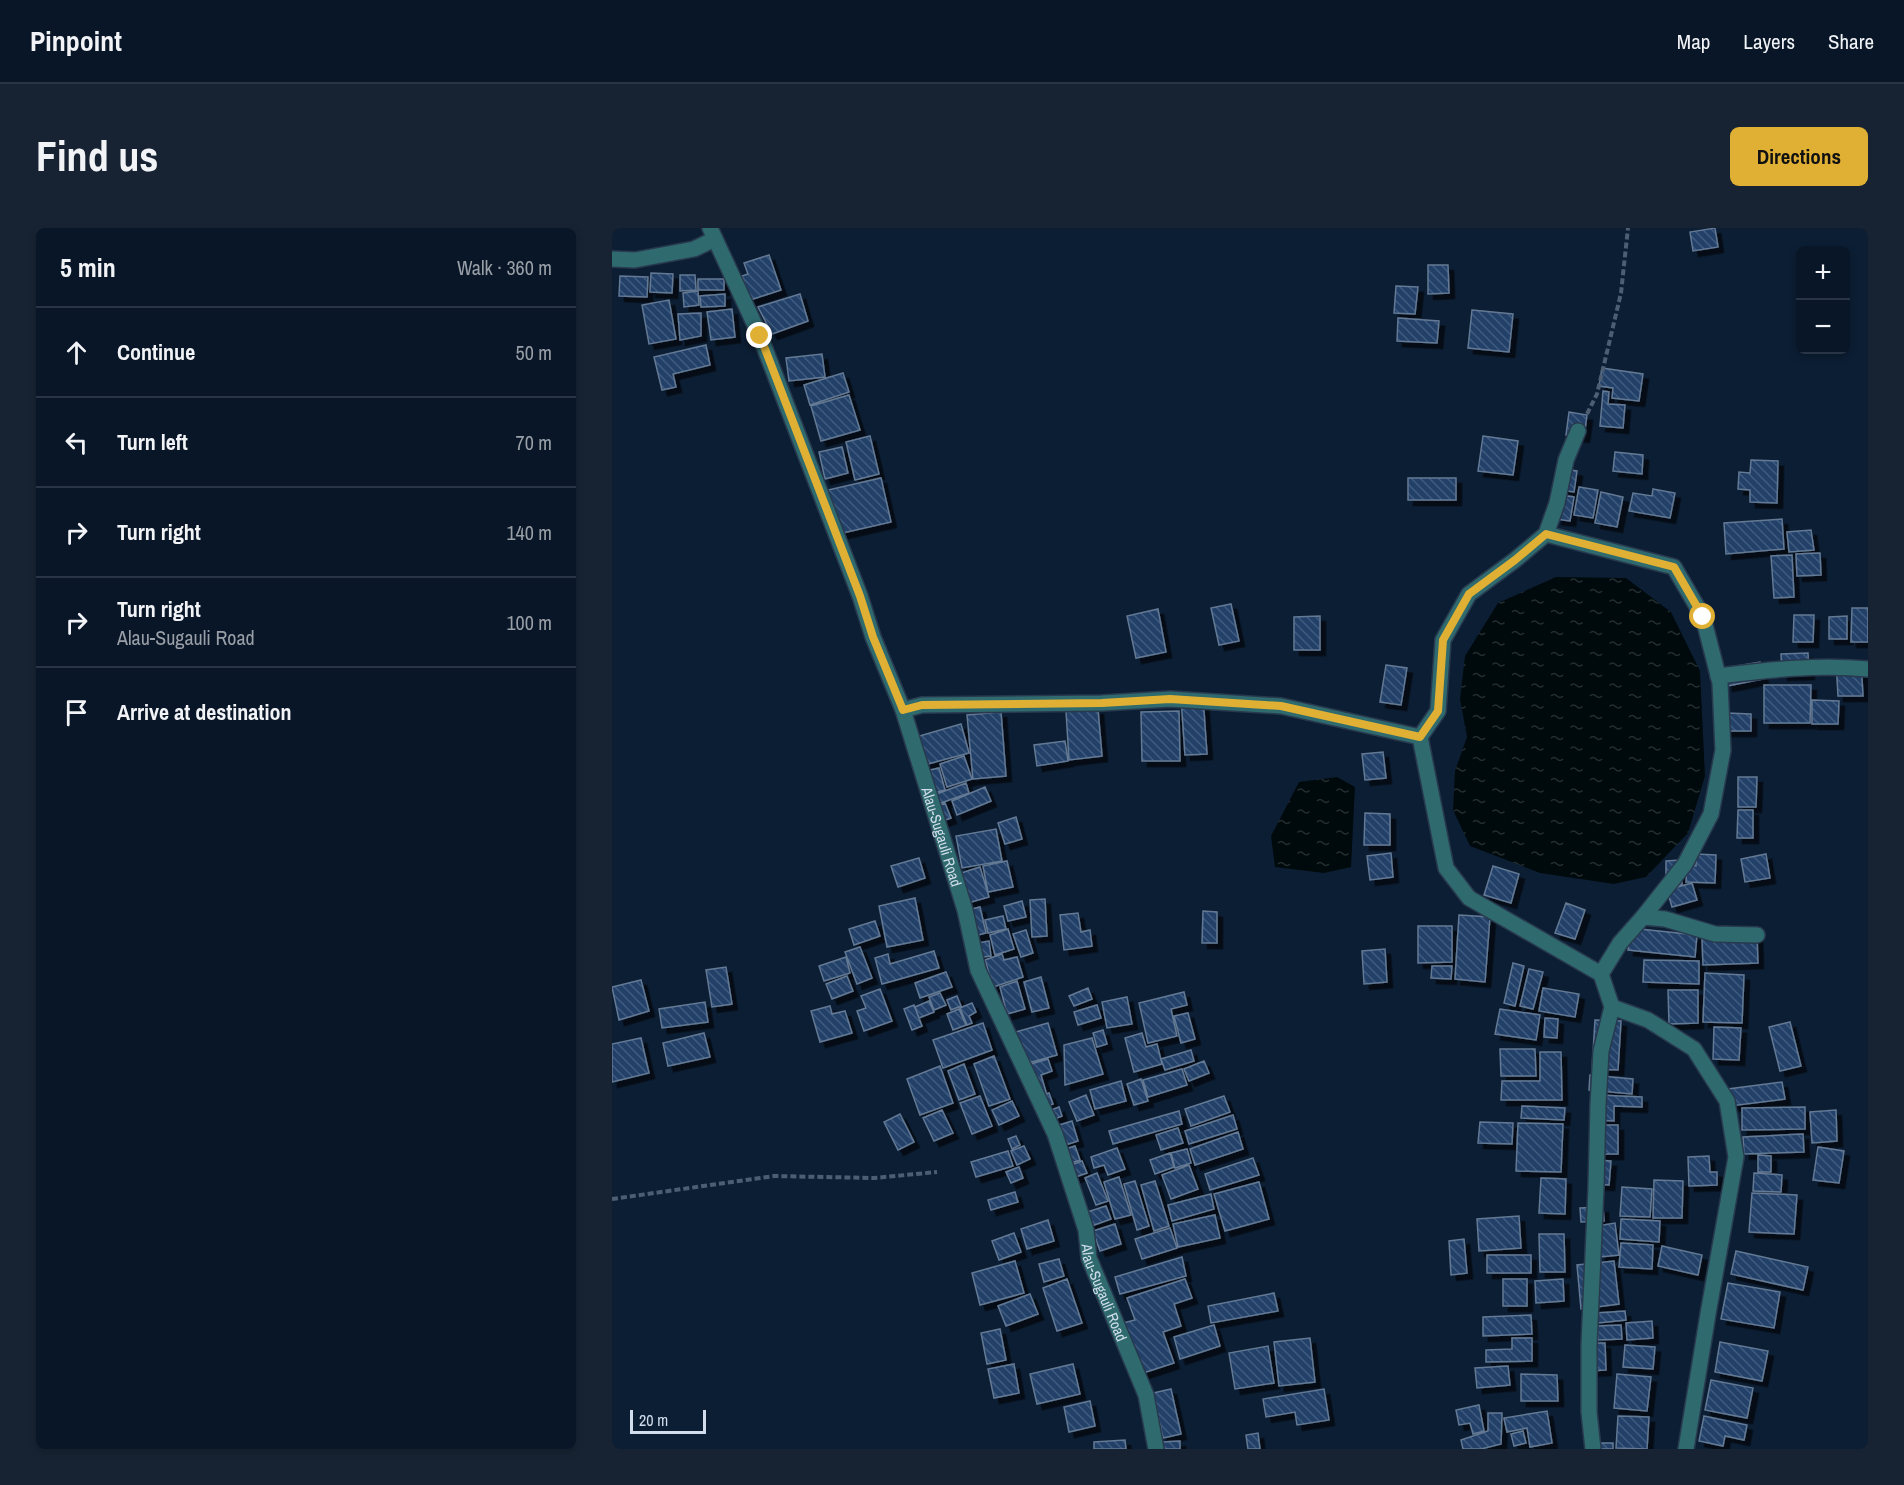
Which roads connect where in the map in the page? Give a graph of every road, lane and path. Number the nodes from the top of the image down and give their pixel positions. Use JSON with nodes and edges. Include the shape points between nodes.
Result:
{"nodes":[{"id":1,"x":1628,"y":228,"type":"edge"},
{"id":2,"x":713,"y":233,"type":"edge"},
{"id":3,"x":612,"y":259,"type":"edge"},
{"id":4,"x":1578,"y":431,"type":"joint"},
{"id":5,"x":1546,"y":534,"type":"junction"},
{"id":6,"x":1868,"y":669,"type":"edge"},
{"id":7,"x":1718,"y":676,"type":"junction"},
{"id":8,"x":903,"y":710,"type":"junction"},
{"id":9,"x":1420,"y":737,"type":"junction"},
{"id":10,"x":1643,"y":917,"type":"junction"},
{"id":11,"x":1757,"y":935,"type":"dead end"},
{"id":12,"x":1601,"y":974,"type":"junction"},
{"id":13,"x":1612,"y":1007,"type":"junction"},
{"id":14,"x":937,"y":1172,"type":"dead end"},
{"id":15,"x":612,"y":1199,"type":"edge"},
{"id":16,"x":1156,"y":1449,"type":"edge"},
{"id":17,"x":1593,"y":1449,"type":"edge"},
{"id":18,"x":1686,"y":1449,"type":"edge"}],
"edges":[{"from":1,"to":4,"type":"path","via":[[1621,292],[1597,394]]},
{"from":2,"to":3,"type":"street","via":[[694,249],[635,260]]},
{"from":2,"to":8,"type":"street","name":"Alau-Sugauli Road","via":[[760,336]]},
{"from":4,"to":5,"type":"street"},
{"from":5,"to":7,"type":"street","via":[[1674,567],[1703,617]]},
{"from":5,"to":9,"type":"street","via":[[1469,594],[1443,640],[1438,711]]},
{"from":6,"to":7,"type":"street","via":[[1806,667]]},
{"from":7,"to":10,"type":"street","via":[[1724,750],[1711,814],[1685,864]]},
{"from":8,"to":9,"type":"street","via":[[922,705],[1170,699],[1281,706]]},
{"from":8,"to":16,"type":"street","name":"Alau-Sugauli Road","via":[[965,910],[978,970],[1055,1134],[1086,1230],[1089,1258],[1146,1395]]},
{"from":9,"to":12,"type":"street","via":[[1446,868],[1469,898]]},
{"from":10,"to":11,"type":"street","via":[[1665,919],[1714,934]]},
{"from":10,"to":12,"type":"street"},
{"from":12,"to":13,"type":"street"},
{"from":13,"to":17,"type":"street","via":[[1601,1051],[1598,1105],[1589,1345]]},
{"from":13,"to":18,"type":"street","via":[[1648,1020],[1694,1049],[1727,1101],[1731,1123],[1736,1156]]},
{"from":14,"to":15,"type":"path","via":[[874,1178],[774,1176]]}]}
